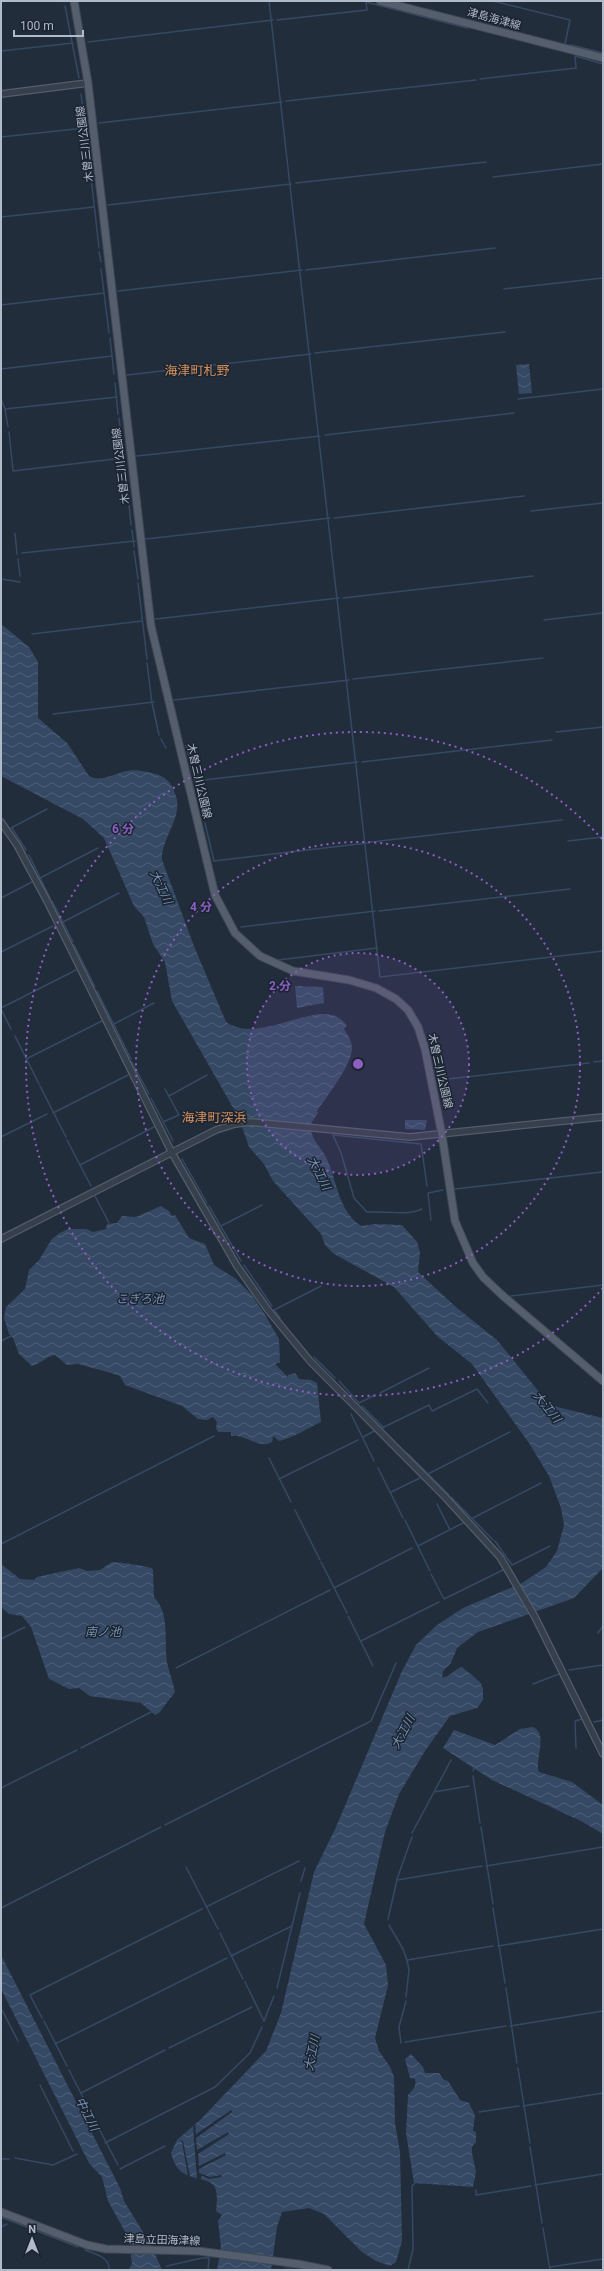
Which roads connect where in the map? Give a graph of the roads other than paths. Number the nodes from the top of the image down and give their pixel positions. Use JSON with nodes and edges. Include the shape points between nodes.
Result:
{"nodes":[{"id":1,"x":74,"y":1,"type":"edge"},
{"id":2,"x":380,"y":1,"type":"edge"},
{"id":3,"x":603,"y":58,"type":"edge"},
{"id":4,"x":88,"y":83,"type":"junction"},
{"id":5,"x":1,"y":94,"type":"edge"},
{"id":6,"x":1,"y":822,"type":"edge"},
{"id":7,"x":603,"y":1117,"type":"edge"},
{"id":8,"x":442,"y":1135,"type":"junction"},
{"id":9,"x":172,"y":1153,"type":"junction"},
{"id":10,"x":1,"y":1239,"type":"edge"},
{"id":11,"x":603,"y":1381,"type":"edge"},
{"id":12,"x":603,"y":1754,"type":"edge"},
{"id":13,"x":1,"y":2212,"type":"edge"},
{"id":14,"x":328,"y":2270,"type":"edge"}],
"edges":[{"from":1,"to":4,"type":"main road","name":"木曽三川公園線"},
{"from":2,"to":3,"type":"main road","name":"津島海津線"},
{"from":4,"to":5,"type":"street"},
{"from":4,"to":8,"type":"main road","name":"木曽三川公園線","via":[[151,626],[215,895],[235,933],[260,956],[293,971],[349,980],[376,988],[396,999],[408,1010],[418,1027],[425,1049]]},
{"from":6,"to":9,"type":"street","via":[[17,844],[47,901]]},
{"from":7,"to":8,"type":"street"},
{"from":8,"to":9,"type":"street","via":[[410,1137],[319,1127],[238,1123],[216,1130]]},
{"from":8,"to":11,"type":"main road","name":"木曽三川公園線","via":[[455,1221],[473,1263],[502,1295]]},
{"from":9,"to":10,"type":"street"},
{"from":9,"to":12,"type":"street","via":[[238,1266],[286,1333],[331,1383],[490,1543],[535,1617]]},
{"from":13,"to":14,"type":"main road","name":"津島立田海津線","via":[[87,2245],[129,2250],[217,2253]]}]}
